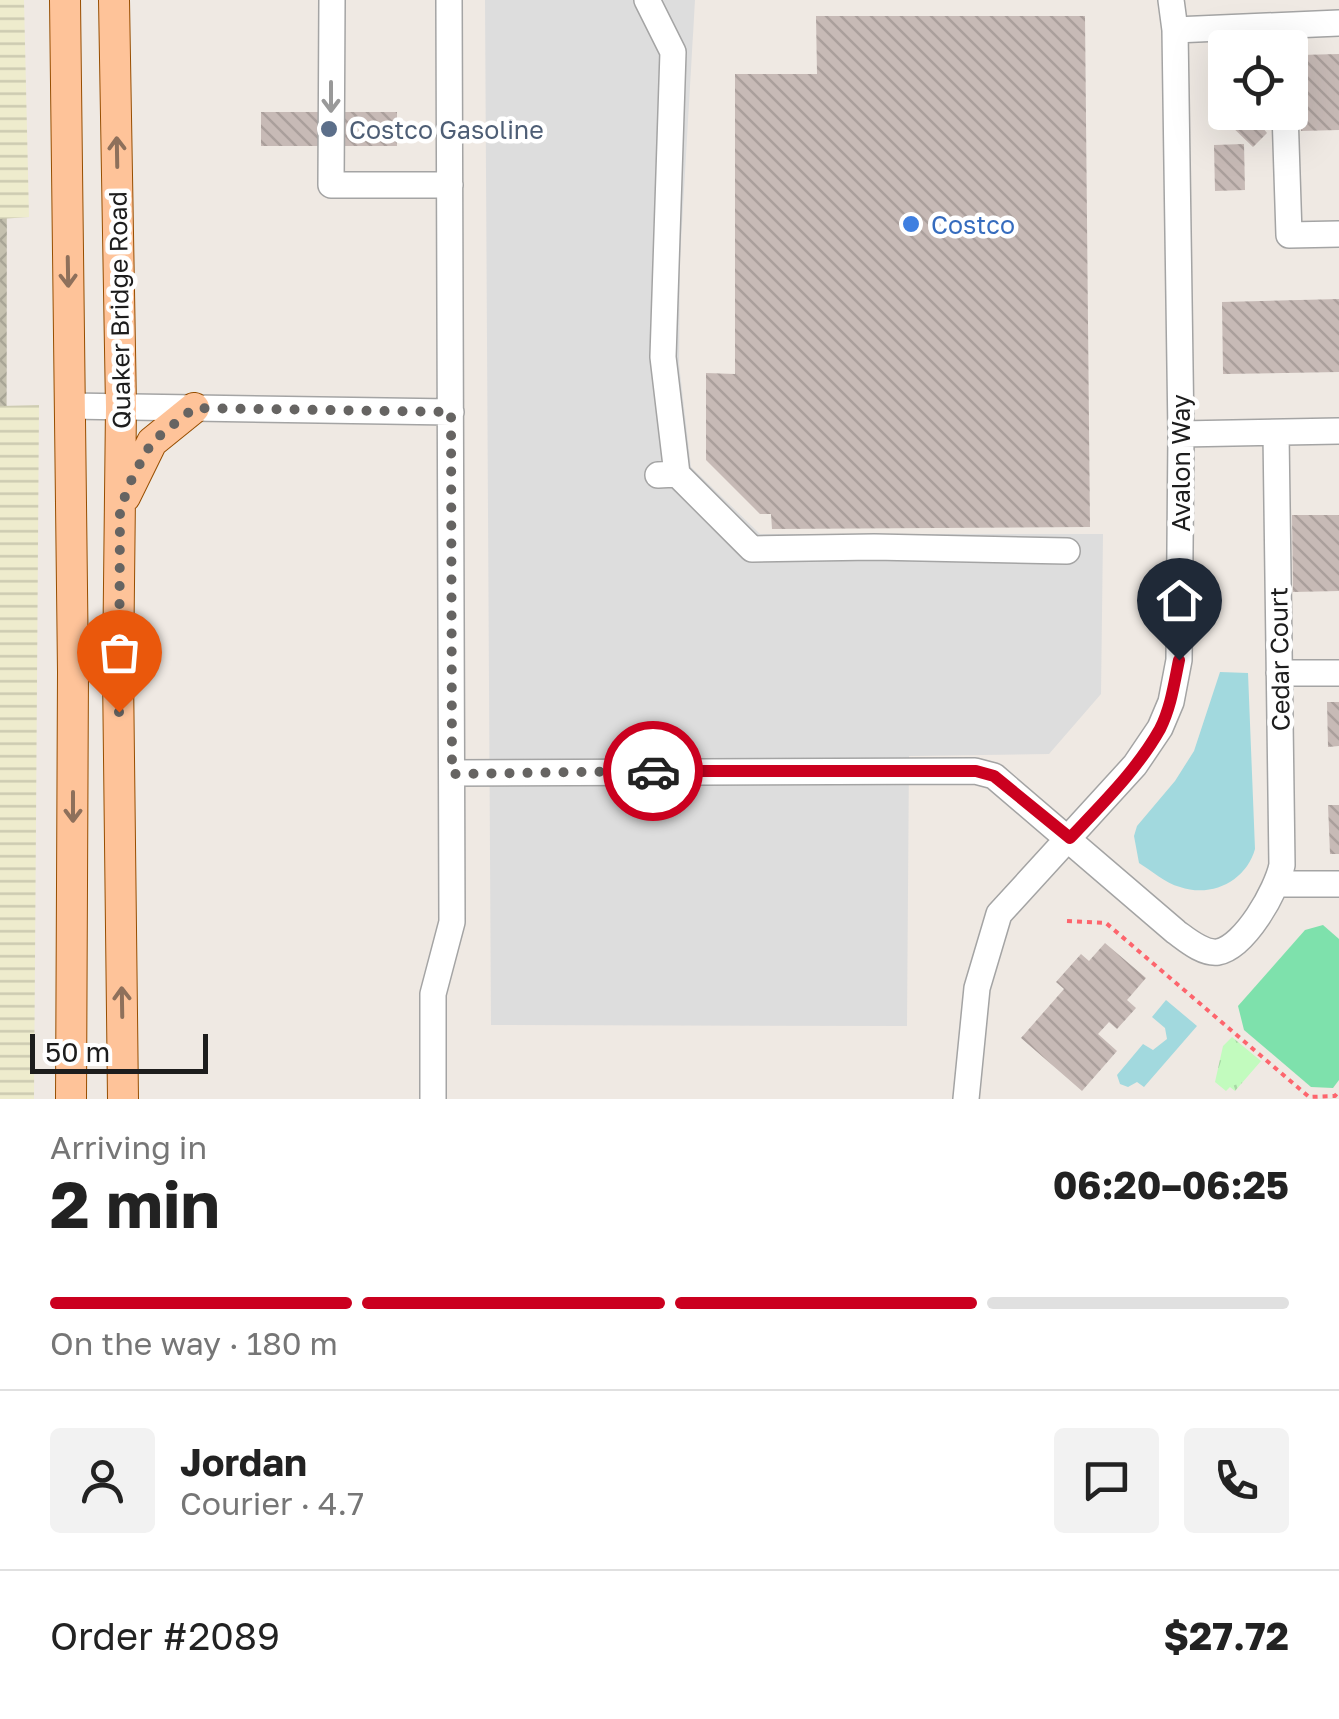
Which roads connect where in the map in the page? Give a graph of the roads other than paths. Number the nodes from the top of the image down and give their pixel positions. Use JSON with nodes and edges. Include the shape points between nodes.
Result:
{"nodes":[{"id":1,"x":65,"y":0,"type":"edge"},
{"id":2,"x":332,"y":0,"type":"edge"},
{"id":3,"x":449,"y":0,"type":"edge"},
{"id":4,"x":647,"y":0,"type":"edge"},
{"id":5,"x":1171,"y":0,"type":"edge"},
{"id":6,"x":117,"y":8,"type":"edge"},
{"id":7,"x":1339,"y":23,"type":"edge"},
{"id":8,"x":1175,"y":30,"type":"junction"},
{"id":9,"x":1308,"y":30,"type":"edge"},
{"id":10,"x":1208,"y":32,"type":"edge"},
{"id":11,"x":1286,"y":130,"type":"edge"},
{"id":12,"x":450,"y":185,"type":"junction"},
{"id":13,"x":1339,"y":234,"type":"edge"},
{"id":14,"x":70,"y":406,"type":"junction"},
{"id":15,"x":121,"y":407,"type":"junction"},
{"id":16,"x":194,"y":408,"type":"junction"},
{"id":17,"x":451,"y":412,"type":"junction"},
{"id":18,"x":1339,"y":431,"type":"edge"},
{"id":19,"x":1181,"y":434,"type":"junction"},
{"id":20,"x":1276,"y":434,"type":"junction"},
{"id":21,"x":120,"y":509,"type":"junction"},
{"id":22,"x":1067,"y":551,"type":"dead end"},
{"id":23,"x":1279,"y":673,"type":"junction"},
{"id":24,"x":1339,"y":673,"type":"edge"},
{"id":25,"x":452,"y":774,"type":"junction"},
{"id":26,"x":1070,"y":838,"type":"junction"},
{"id":27,"x":1278,"y":884,"type":"junction"},
{"id":28,"x":1339,"y":884,"type":"edge"},
{"id":29,"x":72,"y":1099,"type":"edge"},
{"id":30,"x":122,"y":1099,"type":"edge"},
{"id":31,"x":433,"y":1099,"type":"edge"},
{"id":32,"x":966,"y":1099,"type":"edge"}],
"edges":[{"from":1,"to":14,"type":"main road","name":"Quaker Bridge Road","one_way":true},
{"from":2,"to":12,"type":"street","one_way":true,"via":[[331,184]]},
{"from":3,"to":12,"type":"street"},
{"from":4,"to":22,"type":"street","via":[[672,52],[663,357],[668,474],[752,549]]},
{"from":5,"to":8,"type":"street","name":"Avalon Way"},
{"from":15,"to":6,"type":"main road","name":"Quaker Bridge Road","one_way":true},
{"from":7,"to":9,"type":"street"},
{"from":8,"to":10,"type":"street"},
{"from":8,"to":19,"type":"street","name":"Avalon Way"},
{"from":11,"to":13,"type":"street","via":[[1289,234]]},
{"from":12,"to":17,"type":"street"},
{"from":14,"to":15,"type":"street"},
{"from":14,"to":29,"type":"main road","name":"Quaker Bridge Road","one_way":true},
{"from":15,"to":16,"type":"street"},
{"from":15,"to":21,"type":"main road","name":"Quaker Bridge Road"},
{"from":16,"to":17,"type":"street"},
{"from":16,"to":21,"type":"main road","via":[[152,442]]},
{"from":17,"to":25,"type":"street"},
{"from":18,"to":20,"type":"street"},
{"from":19,"to":20,"type":"street"},
{"from":19,"to":26,"type":"street","name":"Avalon Way","via":[[1179,660],[1171,702],[1136,765]]},
{"from":20,"to":23,"type":"street","name":"Cedar Court"},
{"from":30,"to":21,"type":"main road","name":"Quaker Bridge Road","one_way":true},
{"from":23,"to":24,"type":"street"},
{"from":23,"to":27,"type":"street","name":"Cedar Court"},
{"from":25,"to":26,"type":"street","via":[[976,771],[994,776]]},
{"from":25,"to":31,"type":"street","via":[[452,922],[433,994]]},
{"from":26,"to":27,"type":"street","via":[[1176,932],[1218,952],[1234,943]]},
{"from":26,"to":32,"type":"street","name":"Avalon Way","via":[[999,914],[977,988]]},
{"from":27,"to":28,"type":"street"}]}
